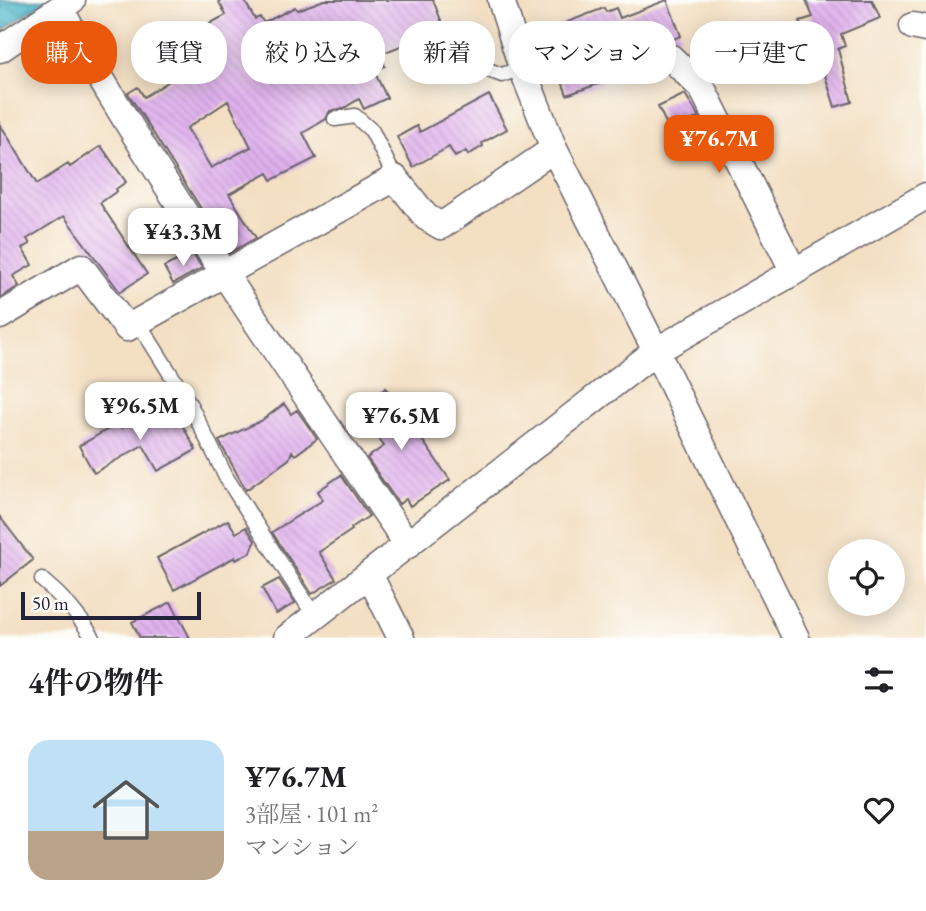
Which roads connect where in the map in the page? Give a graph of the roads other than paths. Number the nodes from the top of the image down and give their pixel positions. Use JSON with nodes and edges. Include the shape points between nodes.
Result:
{"nodes":[{"id":1,"x":501,"y":0,"type":"edge"},
{"id":2,"x":66,"y":4,"type":"edge"},
{"id":3,"x":509,"y":26,"type":"edge"},
{"id":4,"x":0,"y":49,"type":"edge"},
{"id":5,"x":676,"y":63,"type":"edge"},
{"id":6,"x":528,"y":84,"type":"edge"},
{"id":7,"x":335,"y":119,"type":"dead end"},
{"id":8,"x":554,"y":149,"type":"junction"},
{"id":9,"x":395,"y":178,"type":"junction"},
{"id":10,"x":926,"y":196,"type":"edge"},
{"id":11,"x":794,"y":272,"type":"junction"},
{"id":12,"x":225,"y":275,"type":"junction"},
{"id":13,"x":0,"y":316,"type":"edge"},
{"id":14,"x":138,"y":322,"type":"junction"},
{"id":15,"x":656,"y":351,"type":"junction"},
{"id":16,"x":408,"y":545,"type":"junction"},
{"id":17,"x":370,"y":576,"type":"junction"},
{"id":18,"x":42,"y":580,"type":"dead end"},
{"id":19,"x":315,"y":617,"type":"junction"},
{"id":20,"x":93,"y":638,"type":"edge"},
{"id":21,"x":287,"y":638,"type":"edge"},
{"id":22,"x":401,"y":638,"type":"edge"},
{"id":23,"x":796,"y":638,"type":"edge"}],
"edges":[{"from":1,"to":3,"type":"street"},
{"from":2,"to":4,"type":"street"},
{"from":2,"to":12,"type":"street","via":[[112,99]]},
{"from":5,"to":11,"type":"street","via":[[702,88]]},
{"from":6,"to":8,"type":"street"},
{"from":7,"to":9,"type":"lane","via":[[355,116],[372,131]]},
{"from":8,"to":9,"type":"street","via":[[441,226],[426,217]]},
{"from":8,"to":15,"type":"street"},
{"from":9,"to":12,"type":"street"},
{"from":10,"to":11,"type":"street"},
{"from":11,"to":15,"type":"street"},
{"from":12,"to":14,"type":"street"},
{"from":12,"to":16,"type":"street"},
{"from":13,"to":14,"type":"street","via":[[81,267],[127,328]]},
{"from":14,"to":19,"type":"lane","via":[[190,405],[226,477]]},
{"from":15,"to":16,"type":"street"},
{"from":15,"to":23,"type":"street"},
{"from":16,"to":17,"type":"street"},
{"from":17,"to":19,"type":"street"},
{"from":17,"to":22,"type":"street"},
{"from":18,"to":20,"type":"lane","via":[[68,604]]},
{"from":19,"to":21,"type":"street"}]}
